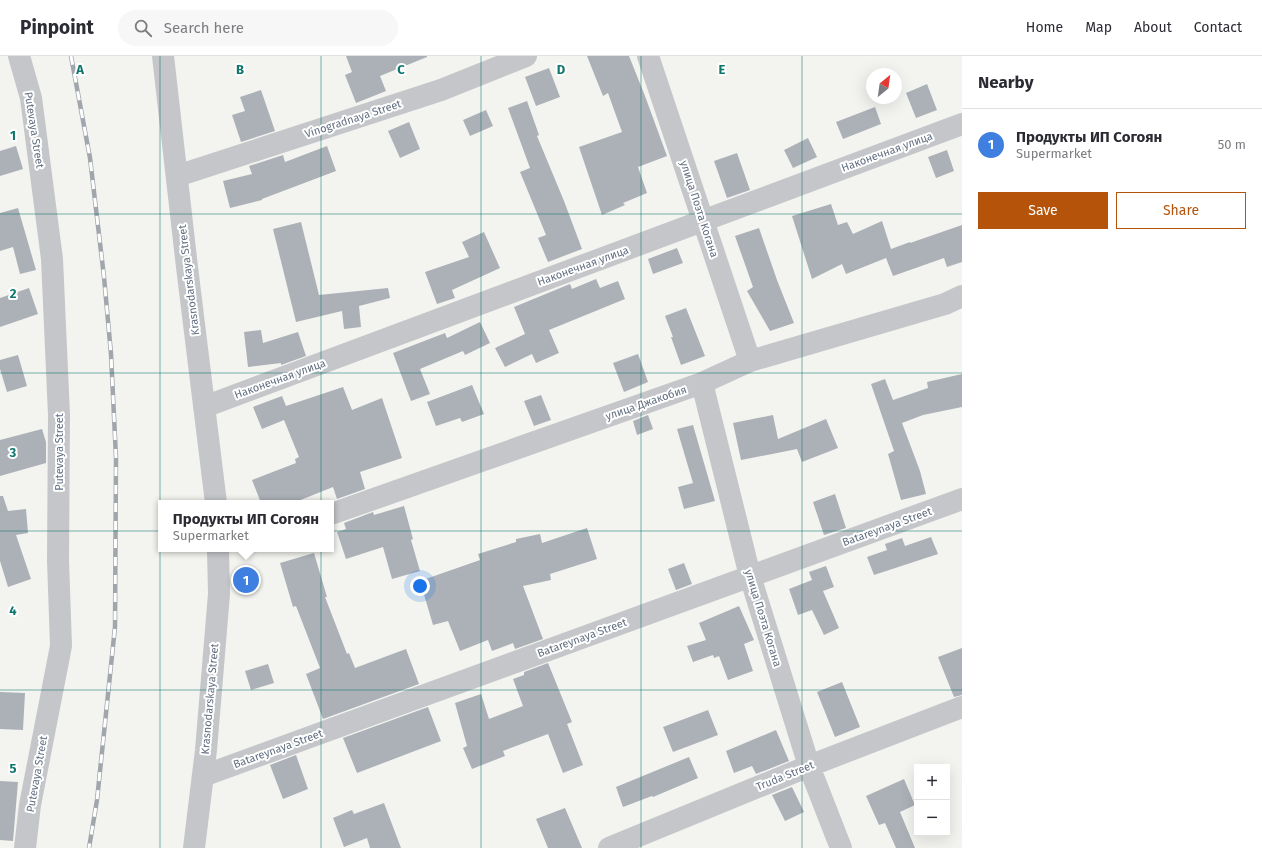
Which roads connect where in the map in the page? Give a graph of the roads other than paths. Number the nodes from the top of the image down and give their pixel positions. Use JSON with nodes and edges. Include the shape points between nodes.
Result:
{"nodes":[{"id":1,"x":19,"y":56,"type":"edge"},
{"id":2,"x":163,"y":56,"type":"edge"},
{"id":3,"x":526,"y":56,"type":"edge"},
{"id":4,"x":648,"y":56,"type":"edge"},
{"id":5,"x":962,"y":124,"type":"edge"},
{"id":6,"x":177,"y":176,"type":"junction"},
{"id":7,"x":703,"y":221,"type":"junction"},
{"id":8,"x":962,"y":296,"type":"edge"},
{"id":9,"x":750,"y":361,"type":"junction"},
{"id":10,"x":702,"y":383,"type":"junction"},
{"id":11,"x":204,"y":407,"type":"junction"},
{"id":12,"x":962,"y":499,"type":"edge"},
{"id":13,"x":216,"y":500,"type":"edge"},
{"id":14,"x":334,"y":513,"type":"edge"},
{"id":15,"x":223,"y":552,"type":"edge"},
{"id":16,"x":750,"y":576,"type":"junction"},
{"id":17,"x":962,"y":708,"type":"edge"},
{"id":18,"x":809,"y":766,"type":"junction"},
{"id":19,"x":203,"y":776,"type":"junction"},
{"id":20,"x":24,"y":848,"type":"edge"},
{"id":21,"x":194,"y":848,"type":"edge"},
{"id":22,"x":608,"y":848,"type":"edge"},
{"id":23,"x":841,"y":848,"type":"edge"}],
"edges":[{"from":1,"to":20,"type":"street","name":"Putevaya Street","via":[[31,98],[52,259],[59,415],[58,560],[61,646]]},
{"from":2,"to":6,"type":"street","name":"Krasnodarskaya Street"},
{"from":3,"to":6,"type":"street","name":"Vinogradnaya Street","via":[[441,90]]},
{"from":4,"to":7,"type":"street","name":"улица Поэта Когана"},
{"from":5,"to":7,"type":"street","name":"Наконечная улица"},
{"from":6,"to":11,"type":"street","name":"Krasnodarskaya Street"},
{"from":7,"to":9,"type":"street","name":"улица Поэта Когана"},
{"from":7,"to":11,"type":"street","name":"Наконечная улица"},
{"from":8,"to":9,"type":"street","name":"улица Джакобия","via":[[945,304]]},
{"from":9,"to":10,"type":"street","name":"улица Джакобия"},
{"from":10,"to":14,"type":"street","name":"улица Джакобия"},
{"from":10,"to":16,"type":"street","name":"улица Поэта Когана"},
{"from":11,"to":13,"type":"street","name":"Krasnodarskaya Street"},
{"from":12,"to":16,"type":"street","name":"Batareynaya Street"},
{"from":15,"to":19,"type":"street","name":"Krasnodarskaya Street"},
{"from":16,"to":18,"type":"street","name":"улица Поэта Когана"},
{"from":16,"to":19,"type":"street","name":"Batareynaya Street"},
{"from":17,"to":18,"type":"street","name":"Truda Street"},
{"from":18,"to":22,"type":"street","name":"Truda Street"},
{"from":18,"to":23,"type":"street","name":"улица Поэта Когана"},
{"from":19,"to":21,"type":"street","name":"Krasnodarskaya Street"}]}
